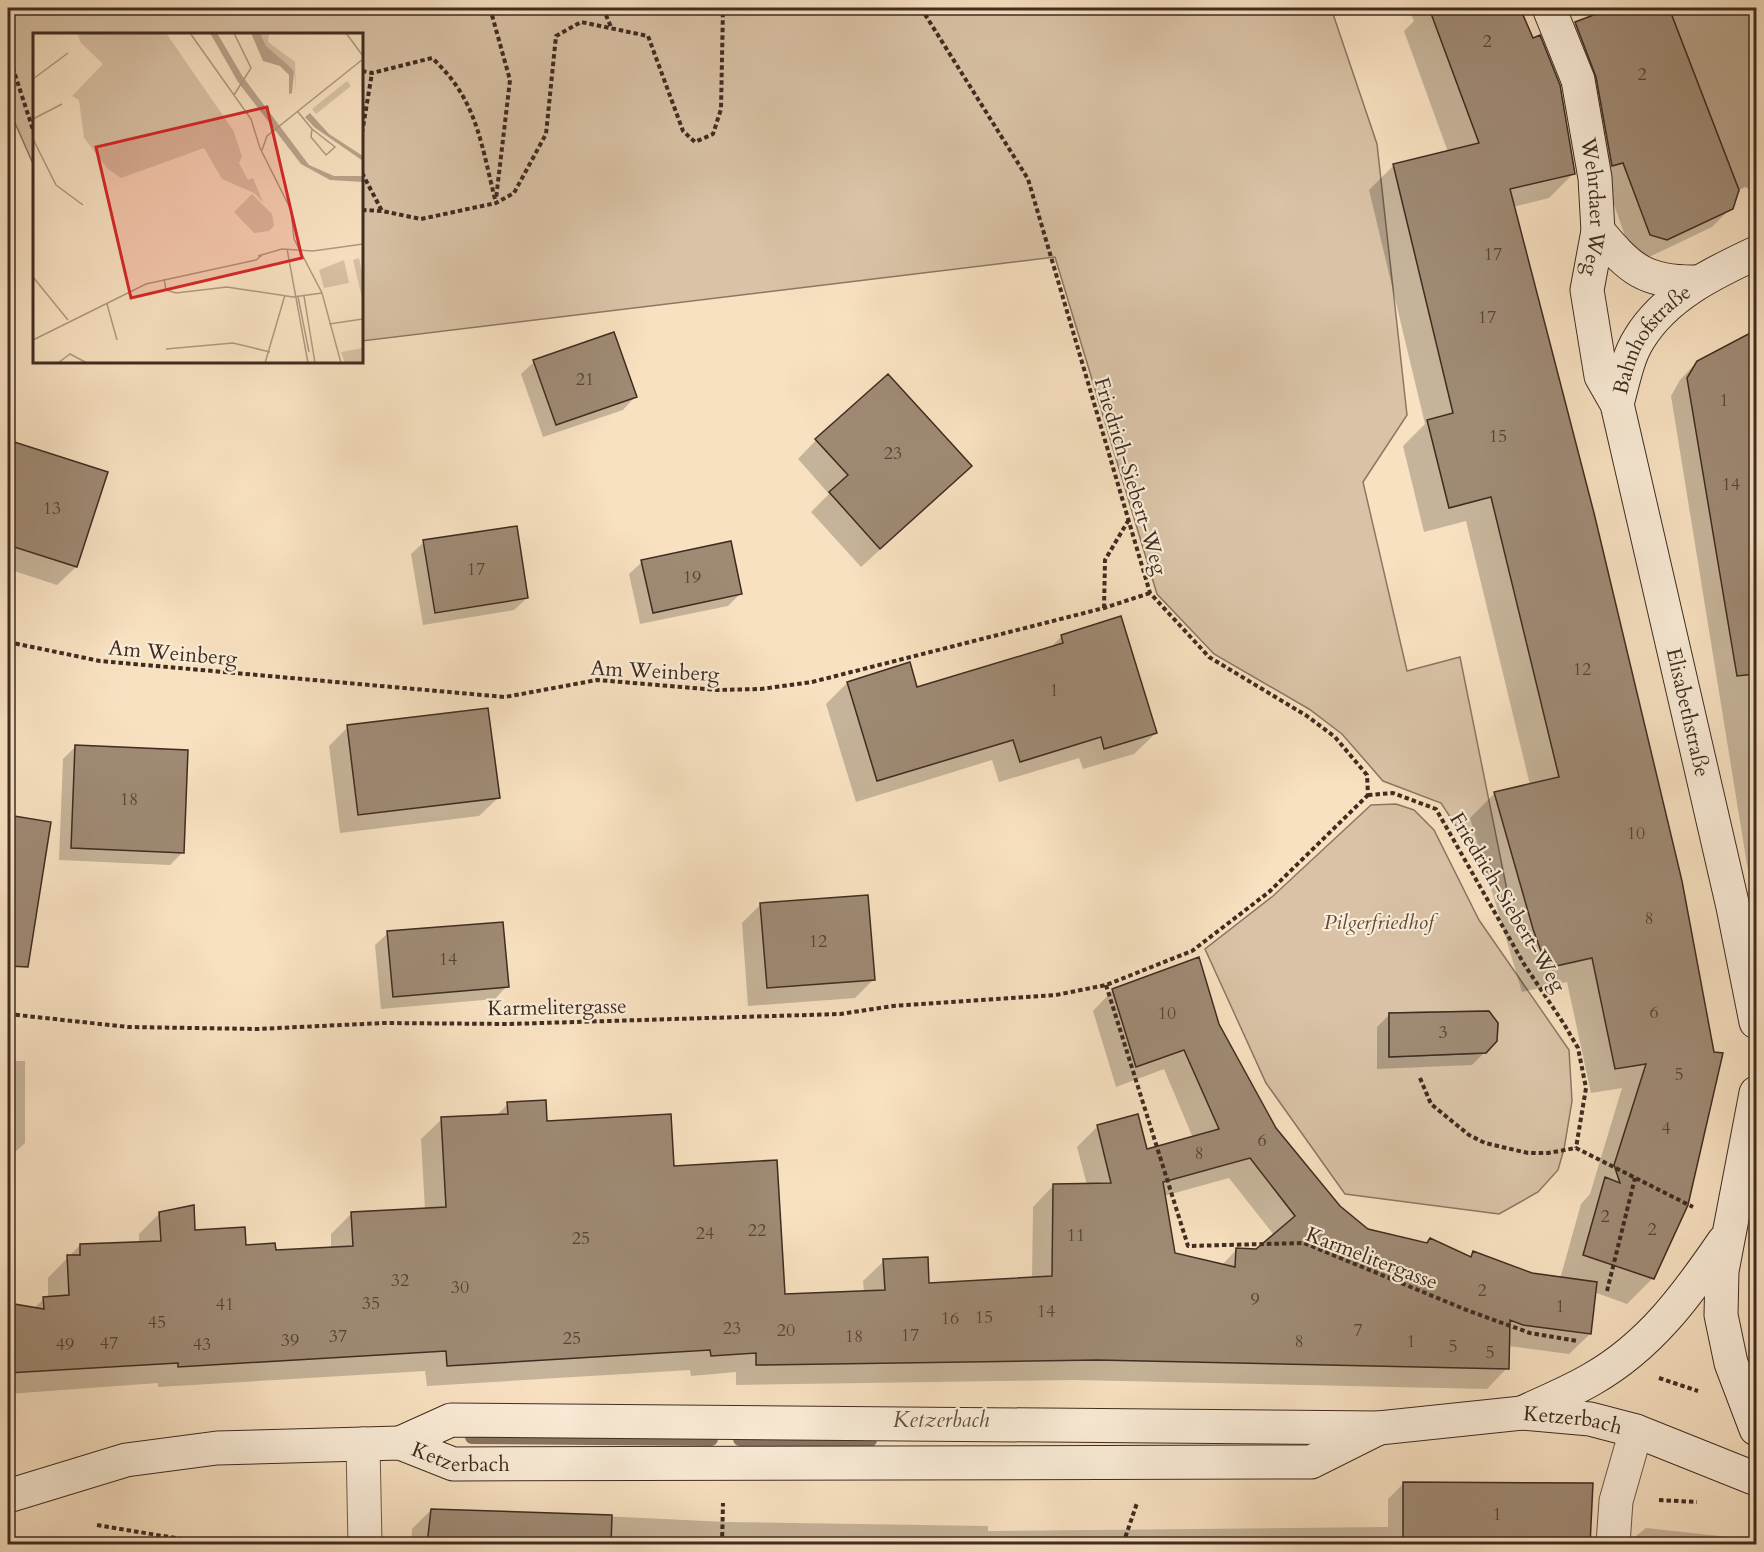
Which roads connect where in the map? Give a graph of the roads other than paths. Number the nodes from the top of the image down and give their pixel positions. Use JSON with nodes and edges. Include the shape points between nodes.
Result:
{"nodes":[{"id":1,"x":1549,"y":8,"type":"edge"},
{"id":2,"x":1598,"y":231,"type":"junction"},
{"id":3,"x":1756,"y":253,"type":"edge"},
{"id":4,"x":1697,"y":282,"type":"junction"},
{"id":5,"x":1617,"y":404,"type":"junction"},
{"id":6,"x":1756,"y":1022,"type":"edge"},
{"id":7,"x":1756,"y":1093,"type":"edge"},
{"id":8,"x":1731,"y":1231,"type":"junction"},
{"id":9,"x":1522,"y":1413,"type":"junction"},
{"id":10,"x":1379,"y":1428,"type":"junction"},
{"id":11,"x":1756,"y":1429,"type":"edge"},
{"id":12,"x":1636,"y":1431,"type":"junction"},
{"id":13,"x":400,"y":1443,"type":"junction"},
{"id":14,"x":363,"y":1444,"type":"junction"},
{"id":15,"x":1756,"y":1479,"type":"edge"},
{"id":16,"x":8,"y":1496,"type":"edge"},
{"id":17,"x":365,"y":1545,"type":"edge"},
{"id":18,"x":1613,"y":1545,"type":"edge"}],
"edges":[{"from":1,"to":2,"type":"main road","name":"Wehrdaer Weg","via":[[1578,80],[1595,178]]},
{"from":2,"to":4,"type":"main road","name":"Bahnhofstraße","via":[[1625,263],[1640,272],[1673,282]]},
{"from":2,"to":5,"type":"main road","name":"Wehrdaer Weg","via":[[1587,290],[1600,375]]},
{"from":3,"to":4,"type":"main road","name":"Bahnhofstraße"},
{"from":4,"to":5,"type":"main road","name":"Bahnhofstraße","via":[[1653,319],[1638,340]]},
{"from":5,"to":6,"type":"main road","name":"Elisabethstraße"},
{"from":7,"to":8,"type":"main road"},
{"from":8,"to":9,"type":"main road","via":[[1685,1298],[1643,1342],[1592,1379]]},
{"from":8,"to":11,"type":"main road","via":[[1722,1271],[1721,1315],[1731,1363]]},
{"from":9,"to":10,"type":"main road","name":"Ketzerbach"},
{"from":9,"to":12,"type":"main road","name":"Ketzerbach","via":[[1590,1419]]},
{"from":10,"to":13,"type":"main road","name":"Ketzerbach","via":[[451,1420]]},
{"from":10,"to":13,"type":"main road","name":"Ketzerbach","via":[[1311,1462],[453,1464]]},
{"from":12,"to":15,"type":"main road","name":"Ketzerbach"},
{"from":12,"to":18,"type":"main road","via":[[1616,1501]]},
{"from":13,"to":14,"type":"main road","name":"Ketzerbach"},
{"from":14,"to":16,"type":"main road","name":"Ketzerbach","via":[[180,1452],[126,1460]]},
{"from":14,"to":17,"type":"main road"}]}
